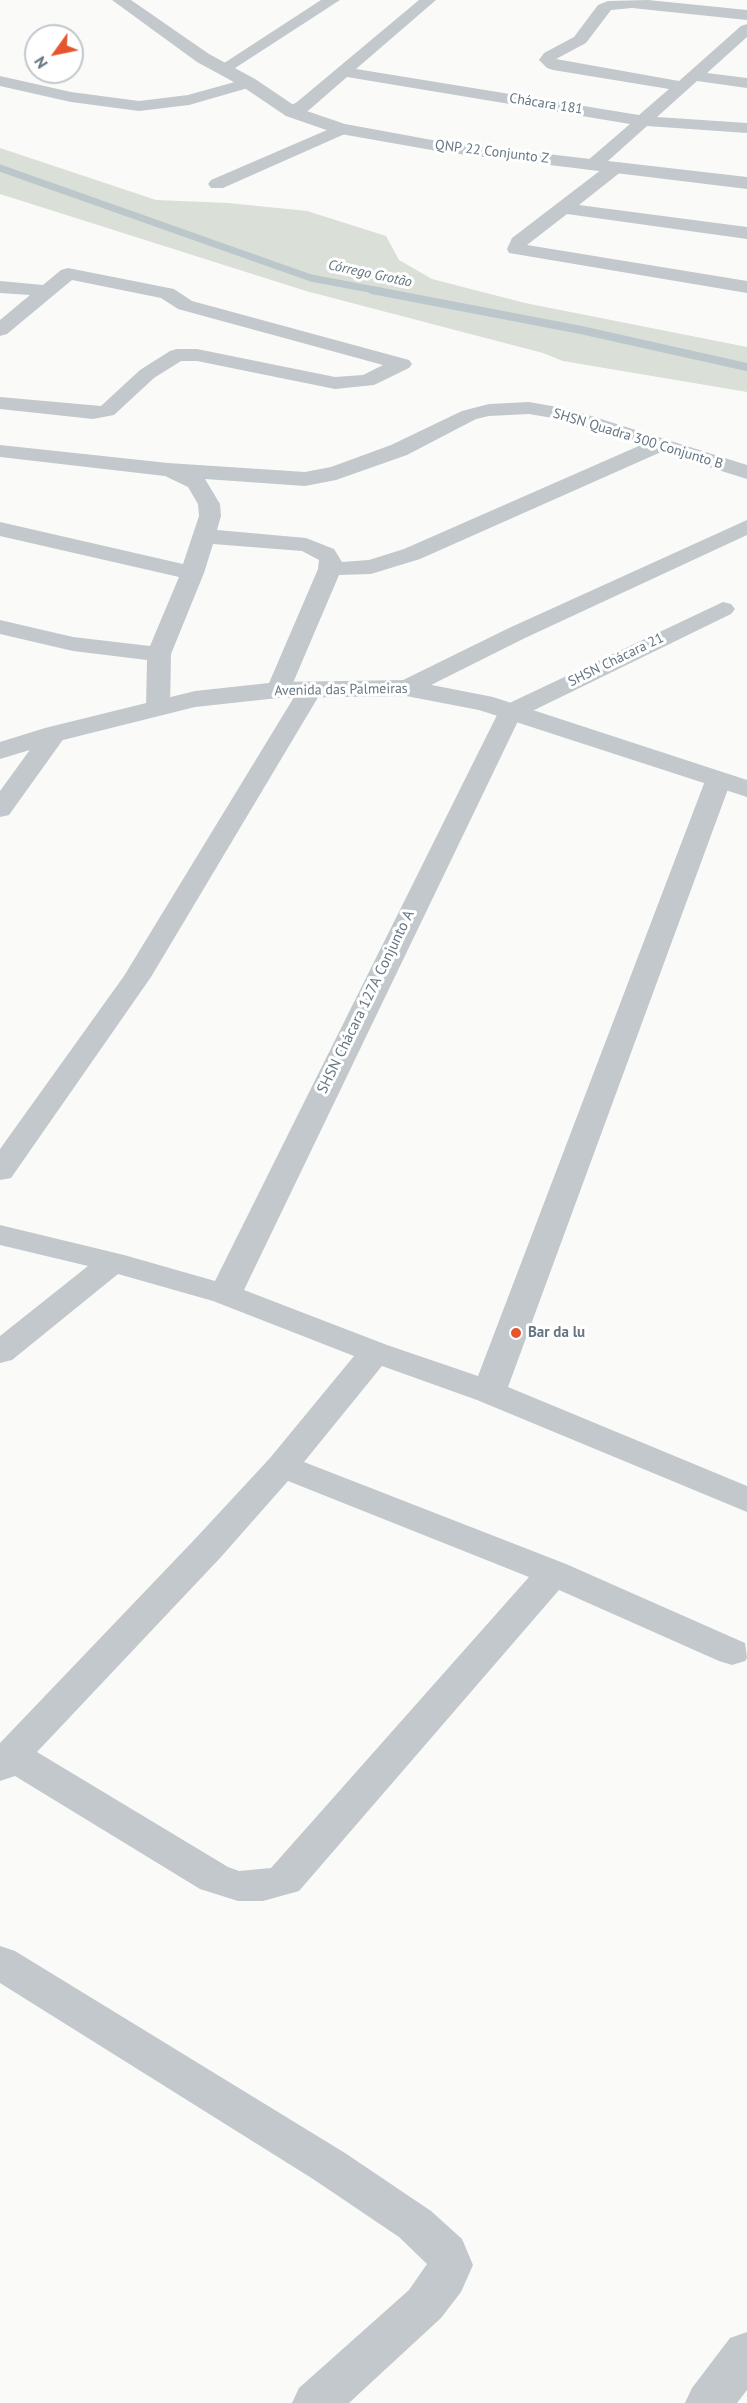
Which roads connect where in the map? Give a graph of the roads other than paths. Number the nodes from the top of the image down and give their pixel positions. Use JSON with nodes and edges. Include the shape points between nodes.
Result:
{"nodes":[{"id":1,"x":120,"y":0,"type":"edge"},
{"id":2,"x":327,"y":0,"type":"edge"},
{"id":3,"x":428,"y":0,"type":"edge"},
{"id":4,"x":747,"y":15,"type":"edge"},
{"id":5,"x":747,"y":29,"type":"edge"},
{"id":6,"x":223,"y":69,"type":"junction"},
{"id":7,"x":345,"y":72,"type":"junction"},
{"id":8,"x":0,"y":81,"type":"edge"},
{"id":9,"x":687,"y":81,"type":"junction"},
{"id":10,"x":249,"y":83,"type":"junction"},
{"id":11,"x":747,"y":83,"type":"edge"},
{"id":12,"x":292,"y":112,"type":"junction"},
{"id":13,"x":644,"y":121,"type":"junction"},
{"id":14,"x":747,"y":128,"type":"edge"},
{"id":15,"x":340,"y":129,"type":"junction"},
{"id":16,"x":592,"y":165,"type":"junction"},
{"id":17,"x":616,"y":167,"type":"junction"},
{"id":18,"x":747,"y":183,"type":"edge"},
{"id":19,"x":217,"y":184,"type":"dead end"},
{"id":20,"x":563,"y":208,"type":"junction"},
{"id":21,"x":747,"y":232,"type":"edge"},
{"id":22,"x":0,"y":287,"type":"edge"},
{"id":23,"x":747,"y":287,"type":"edge"},
{"id":24,"x":47,"y":291,"type":"junction"},
{"id":25,"x":0,"y":330,"type":"edge"},
{"id":26,"x":0,"y":403,"type":"edge"},
{"id":27,"x":661,"y":444,"type":"junction"},
{"id":28,"x":0,"y":451,"type":"edge"},
{"id":29,"x":168,"y":470,"type":"junction"},
{"id":30,"x":747,"y":472,"type":"edge"},
{"id":31,"x":747,"y":527,"type":"edge"},
{"id":32,"x":0,"y":529,"type":"edge"},
{"id":33,"x":203,"y":536,"type":"junction"},
{"id":34,"x":330,"y":569,"type":"junction"},
{"id":35,"x":192,"y":573,"type":"junction"},
{"id":36,"x":723,"y":609,"type":"dead end"},
{"id":37,"x":0,"y":627,"type":"edge"},
{"id":38,"x":159,"y":654,"type":"junction"},
{"id":39,"x":406,"y":688,"type":"junction"},
{"id":40,"x":311,"y":689,"type":"junction"},
{"id":41,"x":278,"y":690,"type":"junction"},
{"id":42,"x":158,"y":708,"type":"junction"},
{"id":43,"x":510,"y":712,"type":"junction"},
{"id":44,"x":54,"y":734,"type":"junction"},
{"id":45,"x":0,"y":751,"type":"edge"},
{"id":46,"x":718,"y":781,"type":"junction"},
{"id":47,"x":747,"y":789,"type":"edge"},
{"id":48,"x":0,"y":810,"type":"edge"},
{"id":49,"x":0,"y":1171,"type":"edge"},
{"id":50,"x":0,"y":1235,"type":"edge"},
{"id":51,"x":112,"y":1262,"type":"junction"},
{"id":52,"x":225,"y":1294,"type":"junction"},
{"id":53,"x":375,"y":1352,"type":"junction"},
{"id":54,"x":0,"y":1353,"type":"edge"},
{"id":55,"x":489,"y":1392,"type":"junction"},
{"id":56,"x":282,"y":1466,"type":"junction"},
{"id":57,"x":747,"y":1500,"type":"edge"},
{"id":58,"x":553,"y":1574,"type":"junction"},
{"id":59,"x":732,"y":1652,"type":"dead end"},
{"id":60,"x":6,"y":1761,"type":"edge"},
{"id":61,"x":0,"y":1962,"type":"edge"},
{"id":62,"x":747,"y":2353,"type":"edge"},
{"id":63,"x":316,"y":2403,"type":"edge"},
{"id":64,"x":709,"y":2403,"type":"edge"}],
"edges":[{"from":1,"to":6,"type":"street","name":"QNP 22 Conjunto Z"},
{"from":2,"to":6,"type":"street"},
{"from":3,"to":7,"type":"street"},
{"from":4,"to":9,"type":"street","via":[[632,3],[608,6],[580,40],[547,60],[553,65]]},
{"from":5,"to":9,"type":"street"},
{"from":6,"to":10,"type":"street","name":"QNP 22 Conjunto Z"},
{"from":7,"to":12,"type":"street"},
{"from":7,"to":13,"type":"street","name":"Chácara 181"},
{"from":8,"to":10,"type":"street","via":[[114,105],[139,106],[189,100]]},
{"from":9,"to":11,"type":"street"},
{"from":9,"to":13,"type":"street"},
{"from":10,"to":12,"type":"street","name":"QNP 22 Conjunto Z"},
{"from":12,"to":15,"type":"street","name":"QNP 22 Conjunto Z"},
{"from":13,"to":14,"type":"street","name":"Chácara 181"},
{"from":13,"to":16,"type":"street"},
{"from":15,"to":16,"type":"street","name":"QNP 22 Conjunto Z","via":[[443,147]]},
{"from":15,"to":19,"type":"street"},
{"from":16,"to":17,"type":"street","name":"QNP 22 Conjunto Z"},
{"from":17,"to":18,"type":"street","name":"QNP 22 Conjunto Z"},
{"from":17,"to":20,"type":"street"},
{"from":20,"to":21,"type":"street"},
{"from":20,"to":23,"type":"street","via":[[519,242],[516,249]]},
{"from":22,"to":24,"type":"street"},
{"from":24,"to":25,"type":"street"},
{"from":24,"to":26,"type":"street","via":[[68,274],[166,293],[185,305],[402,364],[367,381],[334,383],[197,355],[177,355],[147,374],[107,411],[93,413]]},
{"from":27,"to":29,"type":"street","name":"SHSN Quadra 300 Conjunto B","via":[[562,413],[529,408],[489,410],[469,415],[399,450],[305,479]]},
{"from":27,"to":30,"type":"street","name":"SHSN Quadra 300 Conjunto B"},
{"from":27,"to":34,"type":"street","via":[[412,554],[370,567]]},
{"from":28,"to":29,"type":"street"},
{"from":29,"to":33,"type":"street","via":[[197,483],[209,504],[210,516]]},
{"from":31,"to":39,"type":"street"},
{"from":32,"to":35,"type":"street"},
{"from":33,"to":34,"type":"street","via":[[306,545],[331,559]]},
{"from":33,"to":35,"type":"street"},
{"from":34,"to":41,"type":"street"},
{"from":35,"to":38,"type":"street"},
{"from":36,"to":43,"type":"street","name":"SHSN Chácara 21"},
{"from":37,"to":38,"type":"street","via":[[73,644]]},
{"from":38,"to":42,"type":"street"},
{"from":39,"to":40,"type":"street","name":"Avenida das Palmeiras"},
{"from":39,"to":43,"type":"street","name":"Avenida das Palmeiras"},
{"from":40,"to":41,"type":"street","name":"Avenida das Palmeiras"},
{"from":40,"to":49,"type":"street","via":[[138,977]]},
{"from":41,"to":42,"type":"street","name":"Avenida das Palmeiras","via":[[195,699]]},
{"from":42,"to":44,"type":"street","name":"Avenida das Palmeiras"},
{"from":43,"to":46,"type":"street","name":"Avenida das Palmeiras"},
{"from":43,"to":52,"type":"street","name":"SHSN Chácara 127A Conjunto A"},
{"from":44,"to":45,"type":"street","name":"Avenida das Palmeiras"},
{"from":44,"to":48,"type":"street"},
{"from":46,"to":47,"type":"street","name":"Avenida das Palmeiras"},
{"from":46,"to":55,"type":"street"},
{"from":50,"to":51,"type":"street"},
{"from":51,"to":52,"type":"street"},
{"from":51,"to":54,"type":"street"},
{"from":52,"to":53,"type":"street"},
{"from":53,"to":55,"type":"street"},
{"from":53,"to":56,"type":"street"},
{"from":55,"to":57,"type":"street"},
{"from":56,"to":58,"type":"street"},
{"from":56,"to":60,"type":"street"},
{"from":58,"to":59,"type":"street"},
{"from":58,"to":60,"type":"street","via":[[285,1880],[247,1886],[214,1878]]},
{"from":61,"to":63,"type":"street","via":[[329,2166],[415,2224],[446,2253],[450,2265],[445,2278],[425,2304]]},
{"from":62,"to":64,"type":"street"}]}
